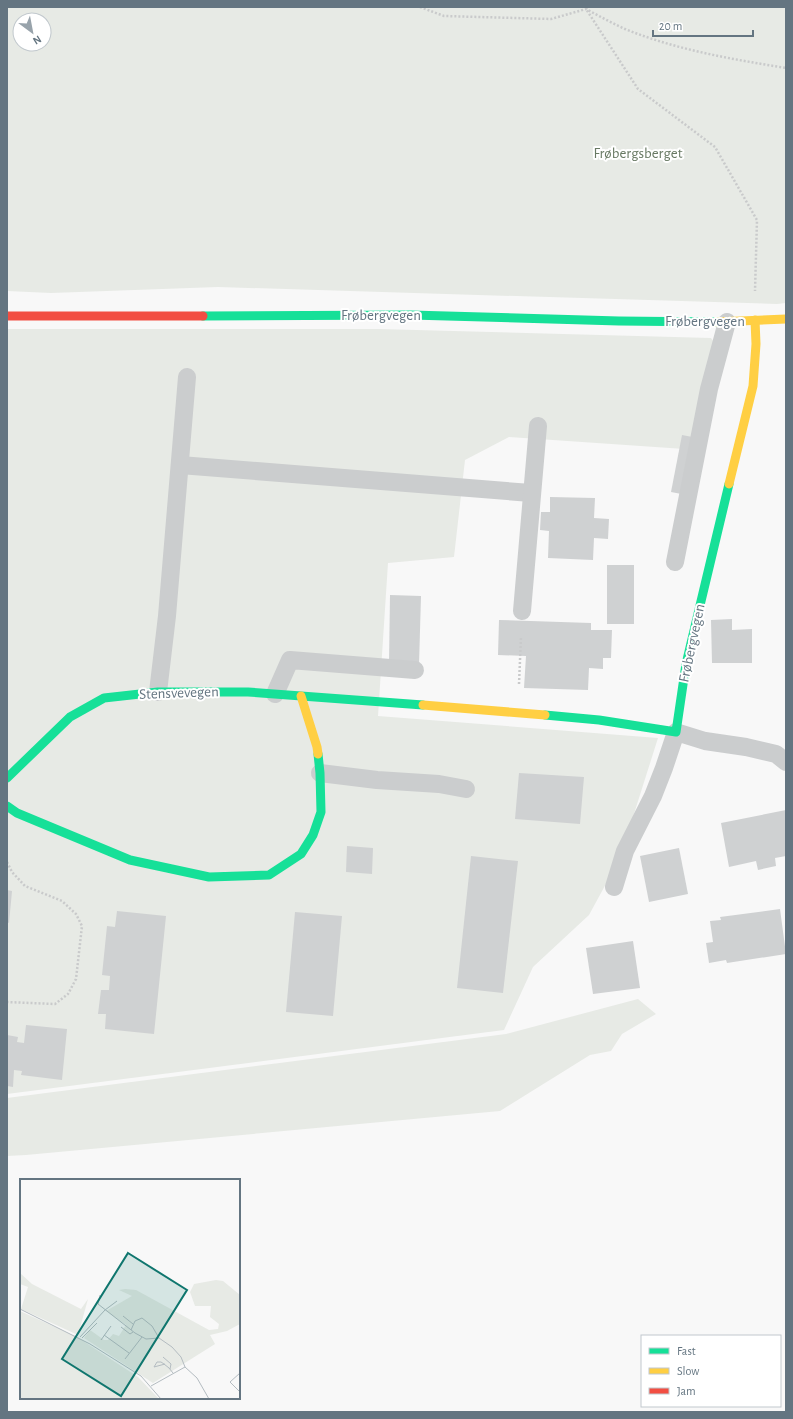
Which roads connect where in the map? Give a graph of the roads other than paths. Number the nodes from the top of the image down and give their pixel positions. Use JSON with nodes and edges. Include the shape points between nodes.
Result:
{"nodes":[{"id":1,"x":7,"y":316,"type":"edge"},
{"id":2,"x":786,"y":319,"type":"edge"},
{"id":3,"x":755,"y":320,"type":"junction"},
{"id":4,"x":727,"y":322,"type":"junction"},
{"id":5,"x":188,"y":377,"type":"dead end"},
{"id":6,"x":538,"y":426,"type":"dead end"},
{"id":7,"x":180,"y":465,"type":"junction"},
{"id":8,"x":531,"y":493,"type":"junction"},
{"id":9,"x":675,"y":562,"type":"dead end"},
{"id":10,"x":522,"y":611,"type":"road end"},
{"id":11,"x":415,"y":670,"type":"dead end"},
{"id":12,"x":158,"y":692,"type":"junction"},
{"id":13,"x":274,"y":694,"type":"junction"},
{"id":14,"x":301,"y":696,"type":"junction"},
{"id":15,"x":676,"y":732,"type":"junction"},
{"id":16,"x":786,"y":762,"type":"edge"},
{"id":17,"x":320,"y":773,"type":"junction"},
{"id":18,"x":7,"y":778,"type":"edge"},
{"id":19,"x":466,"y":789,"type":"dead end"},
{"id":20,"x":7,"y":806,"type":"edge"},
{"id":21,"x":614,"y":888,"type":"dead end"}],
"edges":[{"from":1,"to":4,"type":"street","name":"Frøbergvegen","via":[[411,315]]},
{"from":2,"to":3,"type":"street","name":"Frøbergvegen"},
{"from":3,"to":4,"type":"street","name":"Frøbergvegen"},
{"from":3,"to":15,"type":"street","name":"Frøbergvegen","via":[[753,386],[686,664]]},
{"from":4,"to":9,"type":"lane","via":[[709,389]]},
{"from":5,"to":7,"type":"lane"},
{"from":6,"to":8,"type":"lane"},
{"from":7,"to":8,"type":"lane"},
{"from":7,"to":12,"type":"lane"},
{"from":8,"to":10,"type":"lane"},
{"from":11,"to":13,"type":"lane","via":[[290,660]]},
{"from":12,"to":13,"type":"street","name":"Stensvevegen"},
{"from":12,"to":18,"type":"street","name":"Stensvevegen","via":[[104,698],[70,717]]},
{"from":13,"to":14,"type":"street","name":"Stensvevegen"},
{"from":14,"to":15,"type":"street","name":"Stensvevegen","via":[[599,720]]},
{"from":14,"to":17,"type":"street","via":[[317,747]]},
{"from":15,"to":16,"type":"lane","via":[[705,741],[776,754]]},
{"from":15,"to":21,"type":"lane","name":"Frøbergvegen","via":[[653,796],[619,866]]},
{"from":17,"to":19,"type":"lane","via":[[439,784]]},
{"from":17,"to":20,"type":"street","via":[[321,812],[313,835],[301,854],[269,875],[209,877],[130,860],[17,813]]}]}
